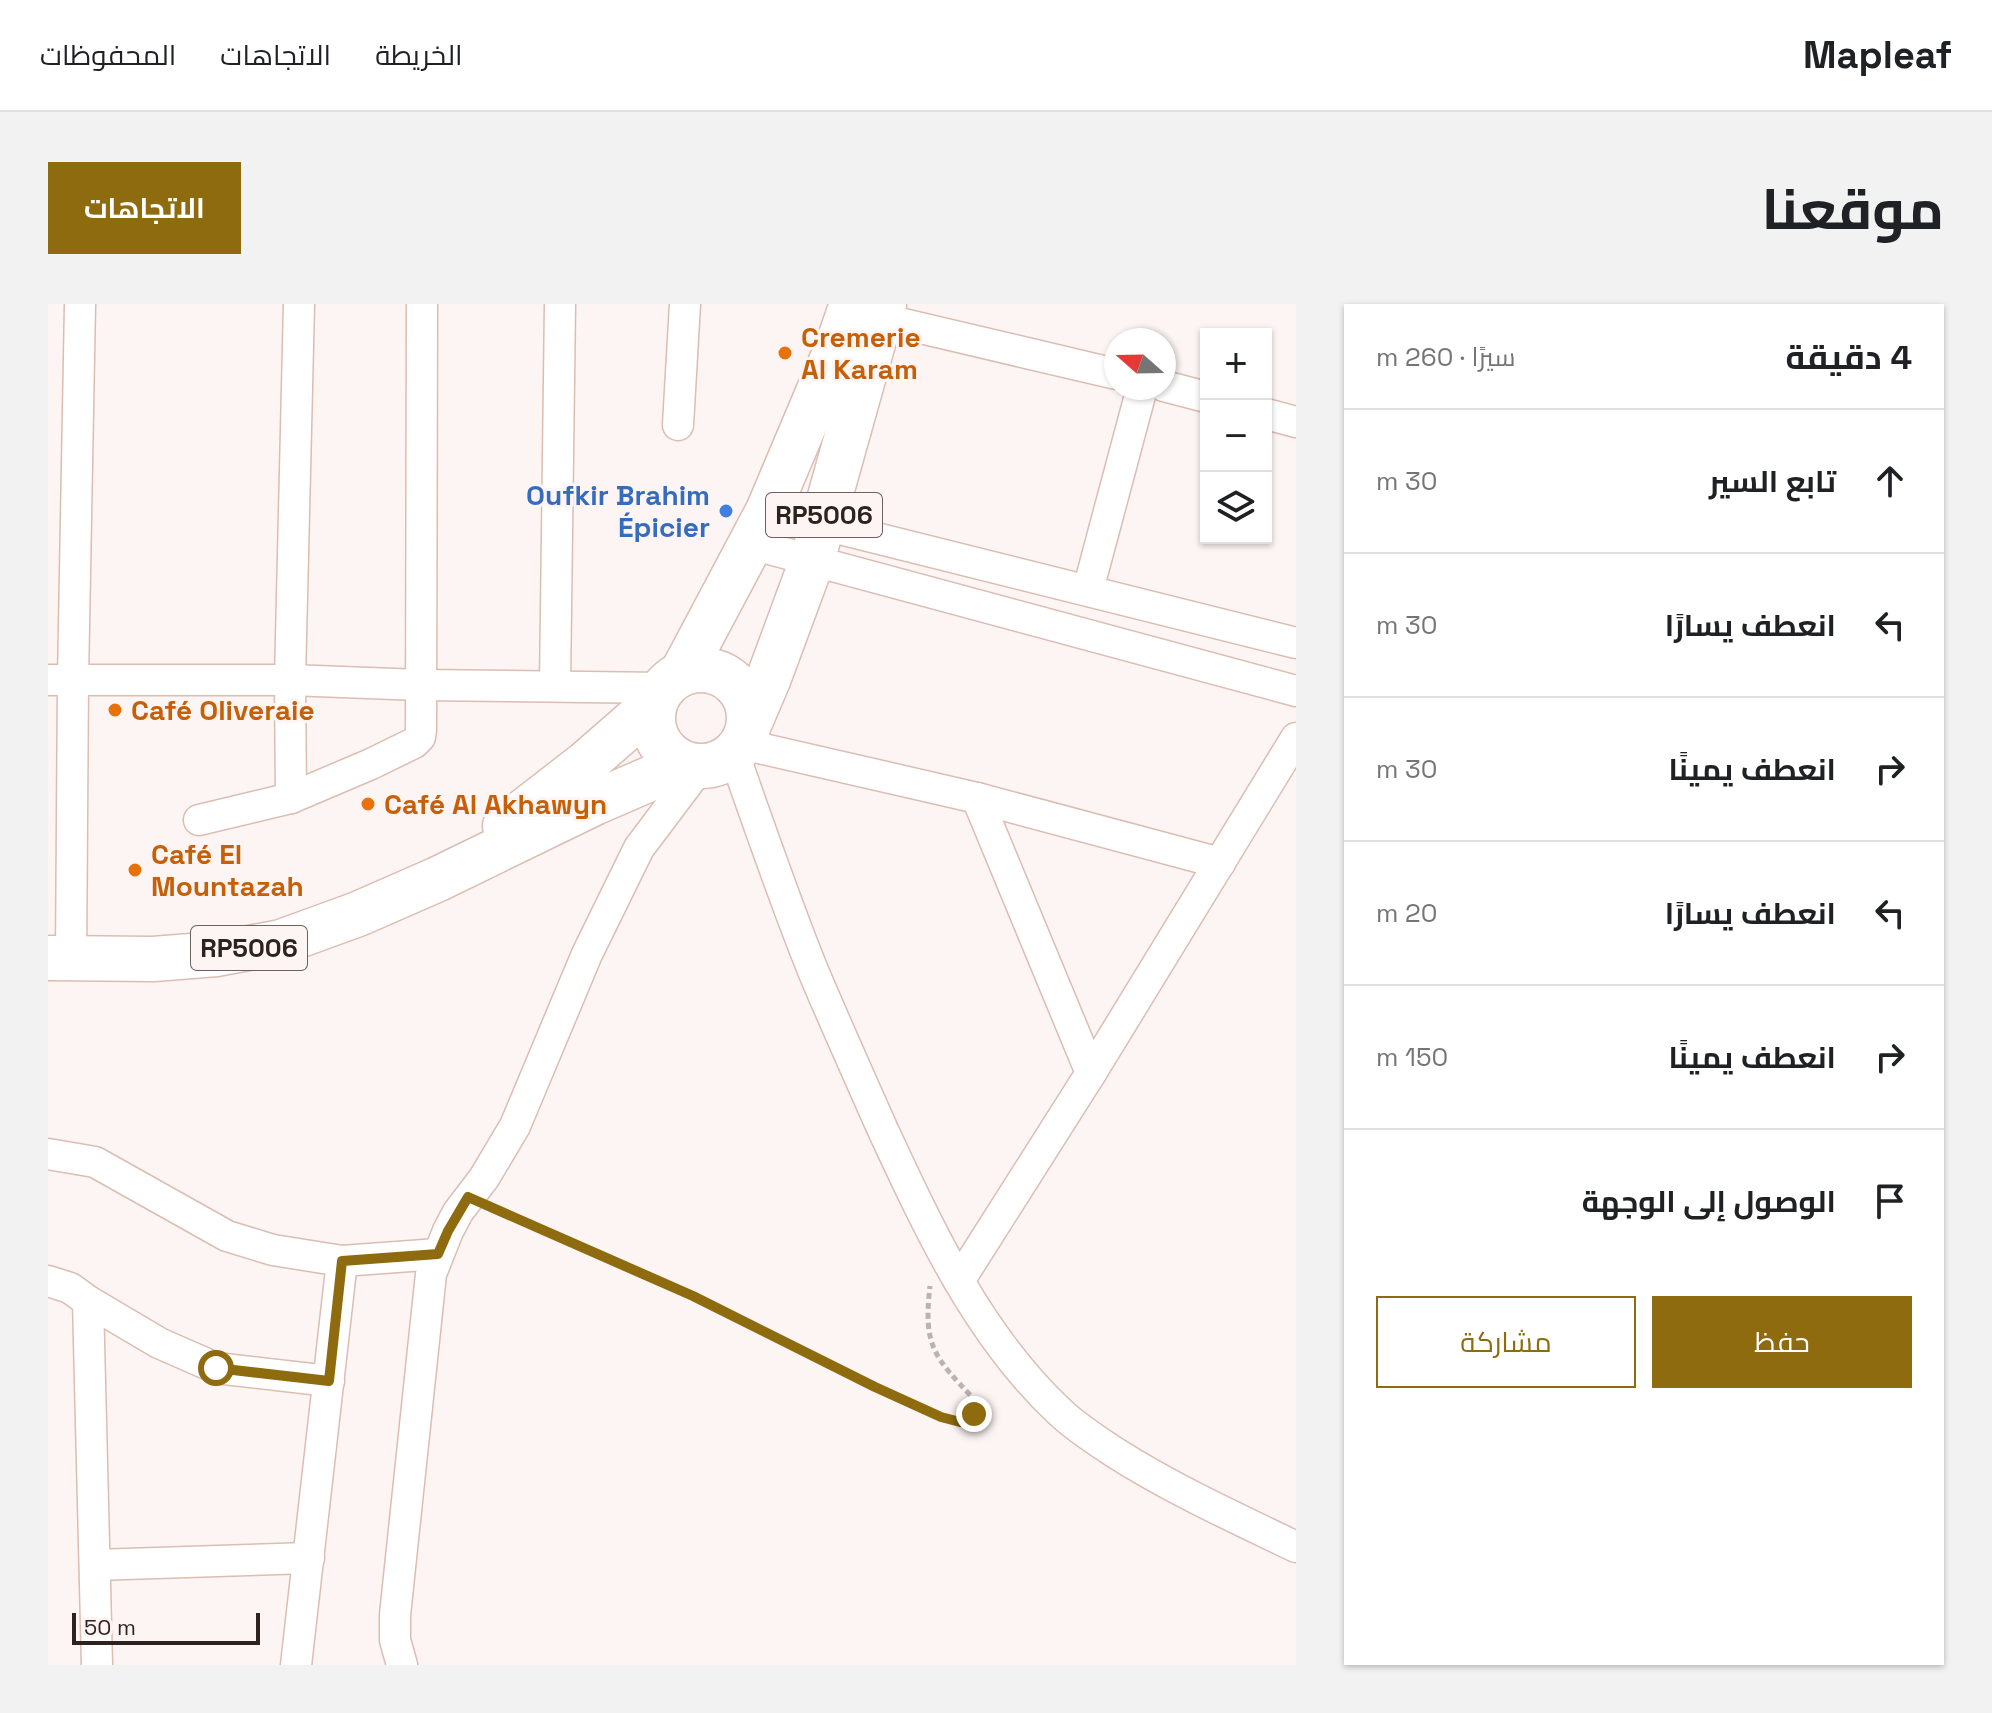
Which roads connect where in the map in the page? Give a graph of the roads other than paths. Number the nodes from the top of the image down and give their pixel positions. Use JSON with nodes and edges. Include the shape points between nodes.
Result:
{"nodes":[{"id":1,"x":80,"y":304,"type":"edge"},
{"id":2,"x":299,"y":304,"type":"edge"},
{"id":3,"x":422,"y":304,"type":"edge"},
{"id":4,"x":560,"y":304,"type":"edge"},
{"id":5,"x":685,"y":304,"type":"edge"},
{"id":6,"x":859,"y":309,"type":"edge"},
{"id":7,"x":1104,"y":371,"type":"edge"},
{"id":8,"x":1176,"y":389,"type":"edge"},
{"id":9,"x":1200,"y":395,"type":"edge"},
{"id":10,"x":1139,"y":400,"type":"edge"},
{"id":11,"x":1272,"y":416,"type":"edge"},
{"id":12,"x":1296,"y":422,"type":"edge"},
{"id":13,"x":678,"y":425,"type":"dead end"},
{"id":14,"x":760,"y":528,"type":"junction"},
{"id":15,"x":817,"y":543,"type":"junction"},
{"id":16,"x":1088,"y":590,"type":"junction"},
{"id":17,"x":1296,"y":643,"type":"edge"},
{"id":18,"x":61,"y":680,"type":"edge"},
{"id":19,"x":290,"y":680,"type":"junction"},
{"id":20,"x":420,"y":685,"type":"junction"},
{"id":21,"x":555,"y":686,"type":"junction"},
{"id":22,"x":667,"y":688,"type":"junction"},
{"id":23,"x":1296,"y":691,"type":"edge"},
{"id":24,"x":1296,"y":738,"type":"edge"},
{"id":25,"x":720,"y":753,"type":"junction"},
{"id":26,"x":291,"y":798,"type":"junction"},
{"id":27,"x":977,"y":798,"type":"junction"},
{"id":28,"x":199,"y":820,"type":"dead end"},
{"id":29,"x":1220,"y":863,"type":"junction"},
{"id":30,"x":438,"y":879,"type":"junction"},
{"id":31,"x":60,"y":959,"type":"edge"},
{"id":32,"x":1091,"y":1073,"type":"junction"},
{"id":33,"x":48,"y":1154,"type":"edge"},
{"id":34,"x":438,"y":1254,"type":"junction"},
{"id":35,"x":342,"y":1261,"type":"junction"},
{"id":36,"x":48,"y":1281,"type":"edge"},
{"id":37,"x":959,"y":1281,"type":"junction"},
{"id":38,"x":88,"y":1301,"type":"junction"},
{"id":39,"x":329,"y":1381,"type":"junction"},
{"id":40,"x":1296,"y":1547,"type":"edge"},
{"id":41,"x":309,"y":1558,"type":"junction"},
{"id":42,"x":95,"y":1565,"type":"junction"},
{"id":43,"x":396,"y":1664,"type":"edge"},
{"id":44,"x":97,"y":1665,"type":"edge"},
{"id":45,"x":296,"y":1665,"type":"edge"}],
"edges":[{"from":1,"to":18,"type":"street"},
{"from":2,"to":19,"type":"street"},
{"from":3,"to":20,"type":"street"},
{"from":4,"to":21,"type":"street"},
{"from":5,"to":13,"type":"street"},
{"from":6,"to":7,"type":"street"},
{"from":6,"to":14,"type":"main road","number":"RP5006","via":[[836,350]]},
{"from":6,"to":15,"type":"main road","number":"RP5006"},
{"from":8,"to":9,"type":"street"},
{"from":10,"to":16,"type":"street"},
{"from":11,"to":12,"type":"street"},
{"from":14,"to":15,"type":"street"},
{"from":14,"to":22,"type":"main road","number":"RP5006"},
{"from":15,"to":16,"type":"street"},
{"from":15,"to":23,"type":"street"},
{"from":15,"to":25,"type":"main road","number":"RP5006","via":[[768,680]]},
{"from":16,"to":17,"type":"street"},
{"from":18,"to":19,"type":"street"},
{"from":18,"to":31,"type":"street"},
{"from":19,"to":20,"type":"street"},
{"from":19,"to":26,"type":"street"},
{"from":20,"to":21,"type":"street"},
{"from":20,"to":26,"type":"street","via":[[421,730],[414,743]]},
{"from":21,"to":22,"type":"street"},
{"from":22,"to":25,"type":"main road","via":[[652,717],[661,746],[671,756]]},
{"from":22,"to":25,"type":"main road","via":[[699,669],[715,671],[741,690],[748,706]]},
{"from":22,"to":30,"type":"main road","number":"RP5006","via":[[585,764]]},
{"from":24,"to":29,"type":"street"},
{"from":25,"to":27,"type":"street"},
{"from":25,"to":30,"type":"main road","number":"RP5006","via":[[594,803]]},
{"from":25,"to":34,"type":"street","via":[[639,848],[587,954],[515,1126]]},
{"from":25,"to":37,"type":"street","via":[[870,1100]]},
{"from":26,"to":28,"type":"street"},
{"from":27,"to":29,"type":"street"},
{"from":27,"to":32,"type":"street"},
{"from":29,"to":32,"type":"street"},
{"from":30,"to":31,"type":"main road","number":"RP5006","via":[[281,942],[153,959]]},
{"from":32,"to":37,"type":"street"},
{"from":33,"to":35,"type":"street","via":[[95,1162],[227,1236]]},
{"from":34,"to":35,"type":"street"},
{"from":34,"to":43,"type":"street","via":[[428,1292],[395,1615]]},
{"from":35,"to":39,"type":"street"},
{"from":36,"to":38,"type":"street"},
{"from":37,"to":40,"type":"street","via":[[1000,1344],[1061,1413],[1164,1482]]},
{"from":38,"to":39,"type":"street","via":[[159,1343],[216,1368]]},
{"from":38,"to":42,"type":"street"},
{"from":39,"to":41,"type":"street"},
{"from":41,"to":42,"type":"street"},
{"from":41,"to":45,"type":"street"},
{"from":42,"to":44,"type":"street"}]}
